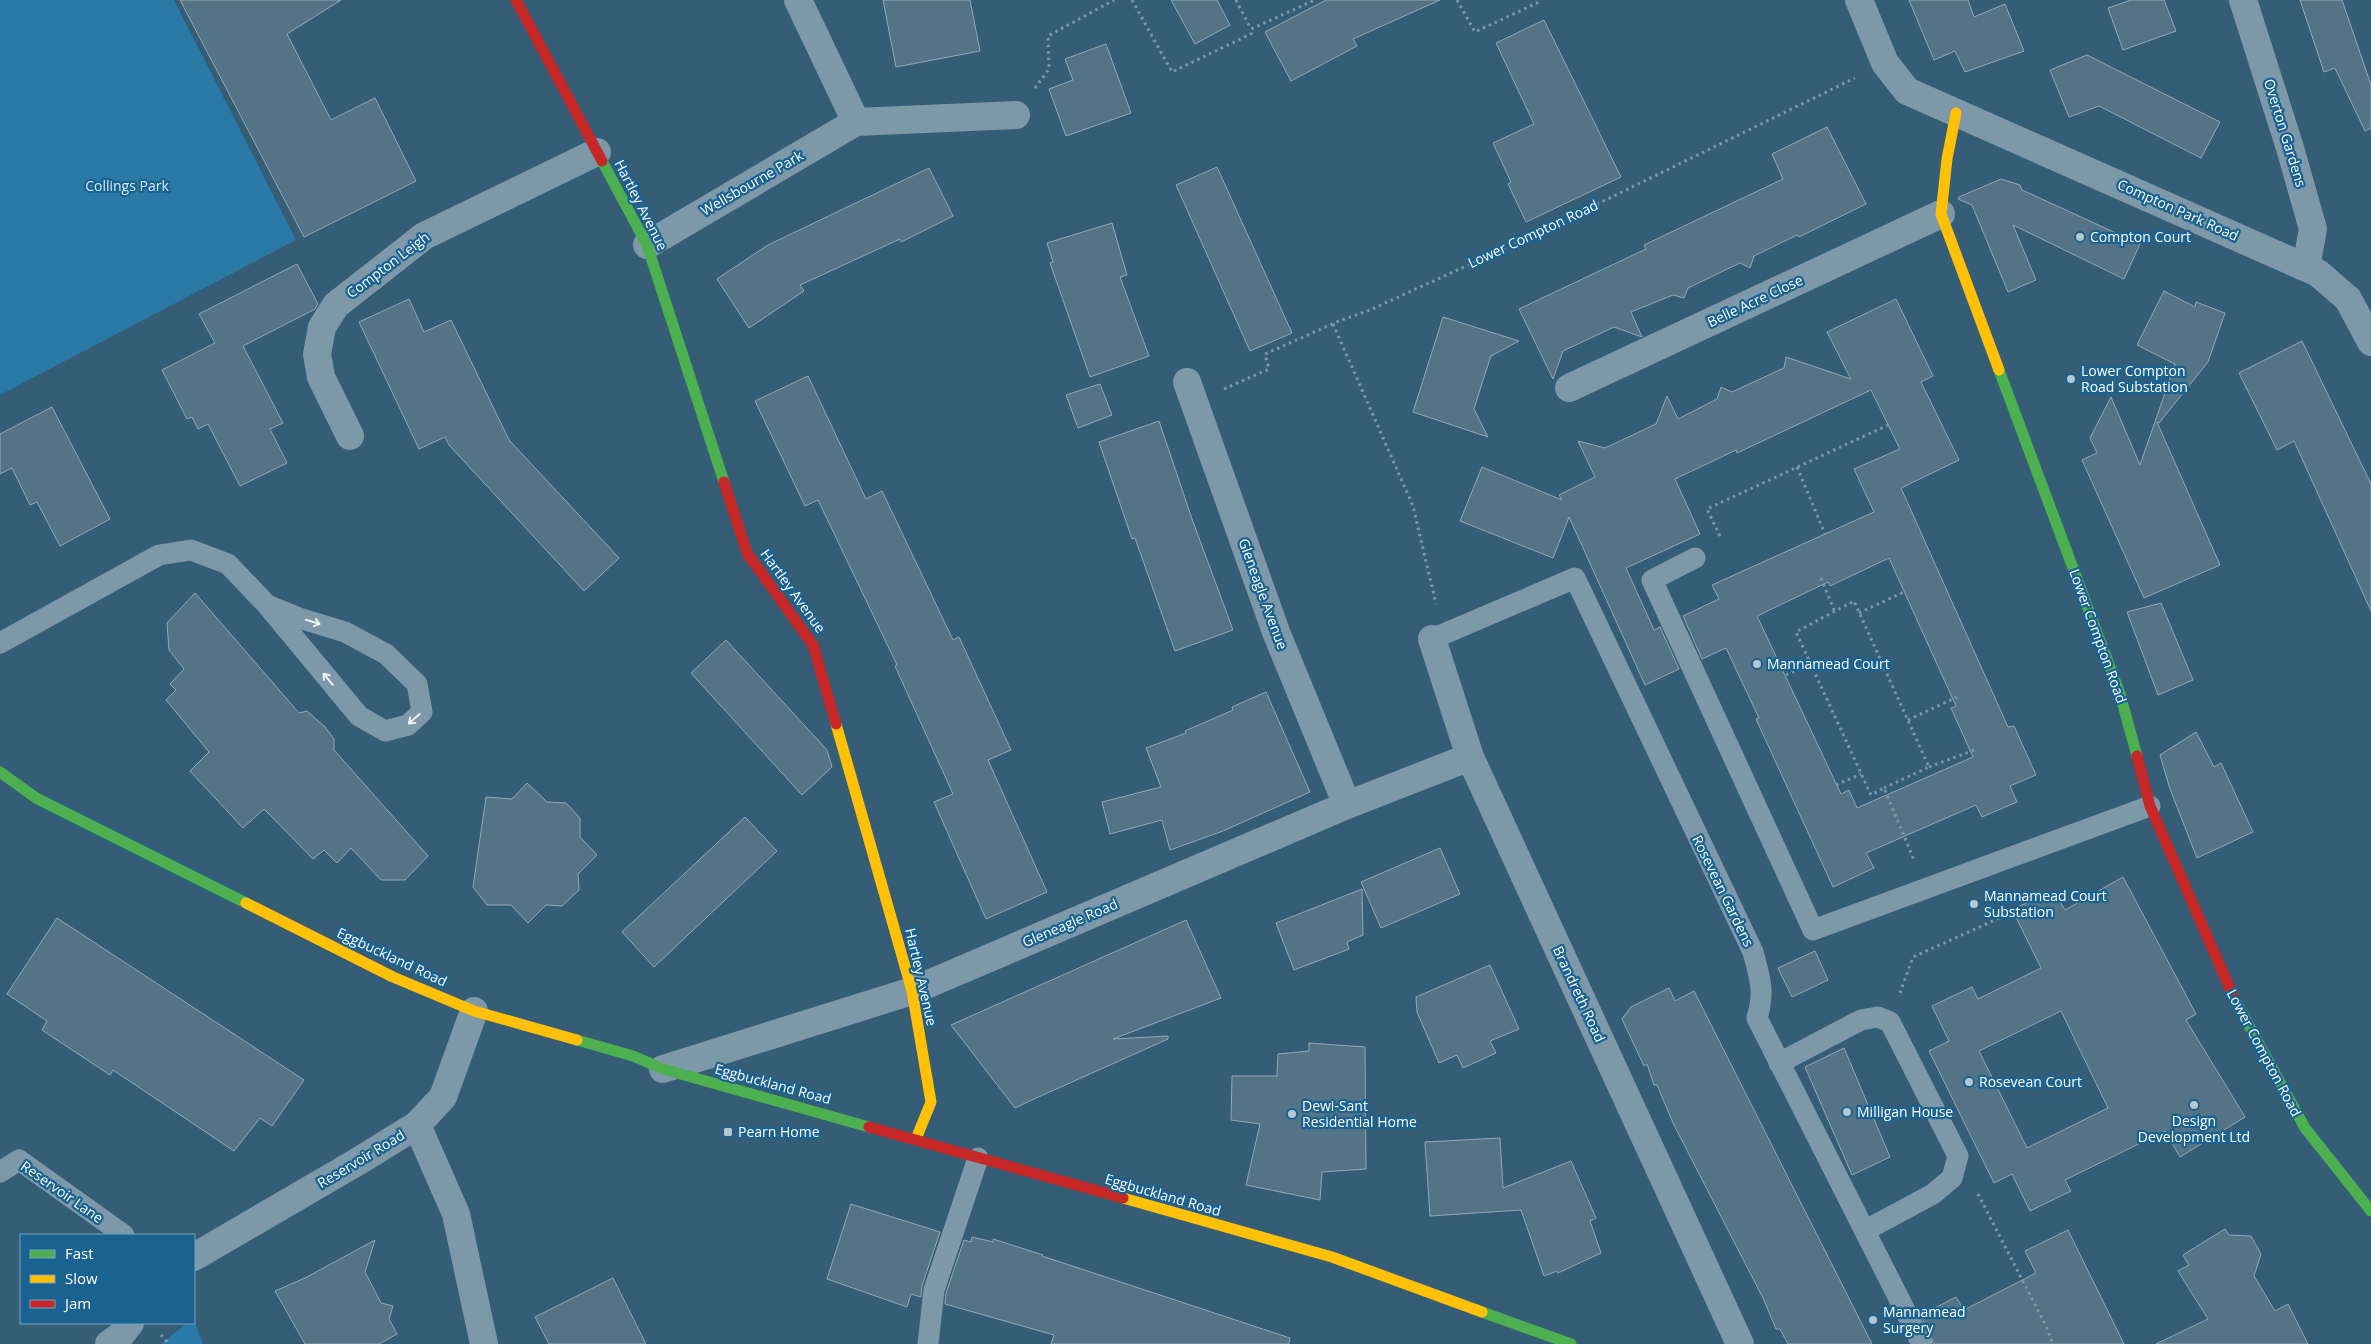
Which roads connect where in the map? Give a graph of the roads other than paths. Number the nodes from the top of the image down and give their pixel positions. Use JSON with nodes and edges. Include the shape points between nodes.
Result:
{"nodes":[{"id":1,"x":516,"y":0,"type":"edge"},
{"id":2,"x":798,"y":0,"type":"edge"},
{"id":3,"x":1859,"y":0,"type":"edge"},
{"id":4,"x":2243,"y":0,"type":"edge"},
{"id":5,"x":1956,"y":113,"type":"junction"},
{"id":6,"x":1016,"y":114,"type":"road end"},
{"id":7,"x":856,"y":122,"type":"junction"},
{"id":8,"x":597,"y":152,"type":"junction"},
{"id":9,"x":1941,"y":214,"type":"junction"},
{"id":10,"x":647,"y":244,"type":"junction"},
{"id":11,"x":2306,"y":267,"type":"junction"},
{"id":12,"x":2371,"y":342,"type":"edge"},
{"id":13,"x":1569,"y":388,"type":"dead end"},
{"id":14,"x":1191,"y":392,"type":"road end"},
{"id":15,"x":350,"y":436,"type":"dead end"},
{"id":16,"x":1695,"y":558,"type":"road end"},
{"id":17,"x":267,"y":605,"type":"junction"},
{"id":18,"x":1438,"y":637,"type":"joint"},
{"id":19,"x":0,"y":643,"type":"edge"},
{"id":20,"x":1470,"y":757,"type":"junction"},
{"id":21,"x":0,"y":772,"type":"edge"},
{"id":22,"x":1347,"y":804,"type":"junction"},
{"id":23,"x":2150,"y":806,"type":"junction"},
{"id":24,"x":912,"y":991,"type":"junction"},
{"id":25,"x":474,"y":1011,"type":"junction"},
{"id":26,"x":1779,"y":1064,"type":"junction"},
{"id":27,"x":663,"y":1069,"type":"junction"},
{"id":28,"x":417,"y":1125,"type":"junction"},
{"id":29,"x":916,"y":1139,"type":"junction"},
{"id":30,"x":978,"y":1158,"type":"junction"},
{"id":31,"x":0,"y":1172,"type":"edge"},
{"id":32,"x":2371,"y":1211,"type":"edge"},
{"id":33,"x":1866,"y":1230,"type":"junction"},
{"id":34,"x":123,"y":1234,"type":"edge"},
{"id":35,"x":195,"y":1256,"type":"edge"},
{"id":36,"x":129,"y":1324,"type":"edge"},
{"id":37,"x":109,"y":1344,"type":"edge"},
{"id":38,"x":484,"y":1344,"type":"edge"},
{"id":39,"x":928,"y":1344,"type":"edge"},
{"id":40,"x":1571,"y":1344,"type":"edge"},
{"id":41,"x":1740,"y":1344,"type":"edge"},
{"id":42,"x":1922,"y":1344,"type":"edge"}],
"edges":[{"from":1,"to":8,"type":"street","name":"Hartley Avenue"},
{"from":2,"to":7,"type":"street"},
{"from":3,"to":5,"type":"street","via":[[1885,63],[1908,91]]},
{"from":4,"to":11,"type":"street","name":"Overton Gardens","via":[[2313,229]]},
{"from":5,"to":9,"type":"street","name":"Lower Compton Road"},
{"from":5,"to":11,"type":"street","name":"Compton Park Road"},
{"from":6,"to":7,"type":"street","name":"Wellsbourne Park"},
{"from":7,"to":10,"type":"street","name":"Wellsbourne Park"},
{"from":8,"to":10,"type":"street","name":"Hartley Avenue"},
{"from":8,"to":15,"type":"street","name":"Compton Leigh","via":[[424,236],[336,305],[322,327],[316,354],[321,377]]},
{"from":9,"to":13,"type":"street","name":"Belle Acre Close"},
{"from":9,"to":23,"type":"street","name":"Lower Compton Road","via":[[2120,694]]},
{"from":10,"to":24,"type":"street","name":"Hartley Avenue","via":[[747,553],[813,644]]},
{"from":11,"to":12,"type":"street","name":"Compton Park Road","via":[[2318,272],[2348,299]]},
{"from":14,"to":22,"type":"street","name":"Gleneagle Avenue","via":[[1276,632]]},
{"from":16,"to":23,"type":"lane","via":[[1652,580],[1813,930]]},
{"from":17,"to":17,"type":"lane","one_way":true,"via":[[345,632],[386,654],[417,684],[422,712],[408,724],[386,731],[359,716]]},
{"from":17,"to":19,"type":"lane","via":[[228,564],[191,550],[158,556]]},
{"from":18,"to":20,"type":"street","name":"Brandreth Road"},
{"from":18,"to":26,"type":"lane","name":"Rosevean Gardens","via":[[1575,578],[1753,952],[1761,983],[1762,1000],[1757,1018]]},
{"from":20,"to":22,"type":"street","name":"Gleneagle Road"},
{"from":20,"to":41,"type":"street","name":"Brandreth Road"},
{"from":21,"to":25,"type":"street","name":"Eggbuckland Road","via":[[36,798],[393,976]]},
{"from":22,"to":24,"type":"street","name":"Gleneagle Road"},
{"from":23,"to":32,"type":"street","name":"Lower Compton Road","via":[[2240,1012],[2305,1128]]},
{"from":24,"to":27,"type":"street","name":"Gleneagle Road"},
{"from":24,"to":29,"type":"street","name":"Hartley Avenue","via":[[931,1102]]},
{"from":25,"to":27,"type":"street","name":"Eggbuckland Road","via":[[633,1056]]},
{"from":25,"to":28,"type":"street","name":"Reservoir Road","via":[[443,1097]]},
{"from":26,"to":33,"type":"lane","name":"Rosevean Gardens"},
{"from":26,"to":33,"type":"lane","via":[[1861,1020],[1878,1017],[1890,1022],[1958,1156],[1952,1178],[1933,1194]]},
{"from":27,"to":29,"type":"street","name":"Eggbuckland Road"},
{"from":28,"to":35,"type":"street","name":"Reservoir Road"},
{"from":28,"to":38,"type":"street","via":[[456,1214]]},
{"from":29,"to":30,"type":"street","name":"Eggbuckland Road"},
{"from":30,"to":39,"type":"lane","via":[[934,1290]]},
{"from":30,"to":40,"type":"street","name":"Eggbuckland Road","via":[[1332,1257]]},
{"from":31,"to":34,"type":"lane","name":"Reservoir Lane","via":[[19,1160]]},
{"from":33,"to":42,"type":"lane","name":"Rosevean Gardens"},
{"from":36,"to":37,"type":"street"}]}
